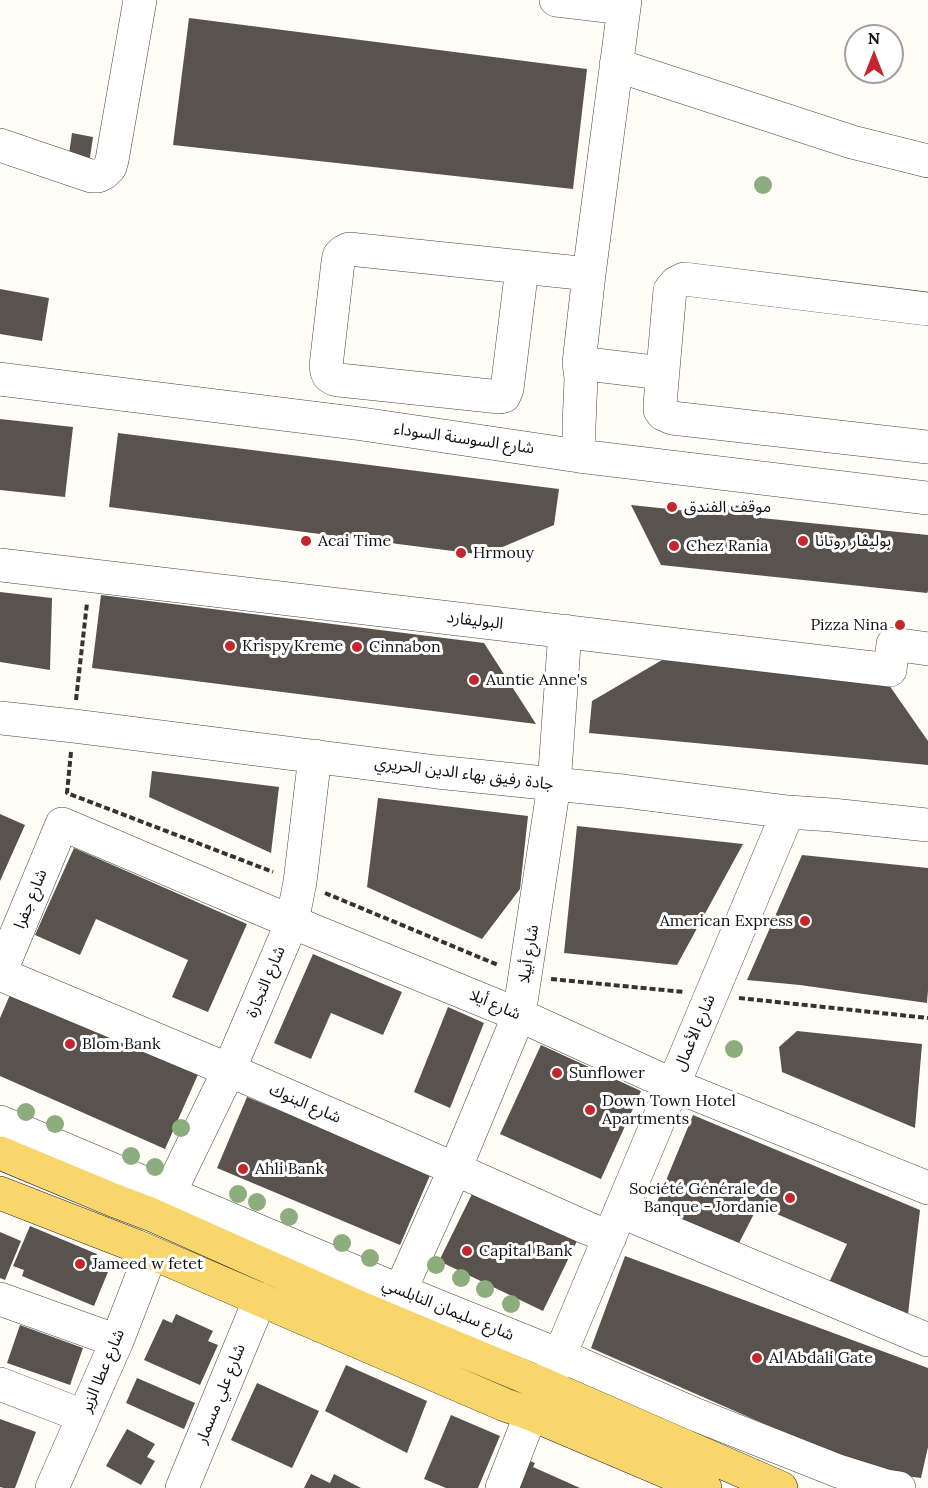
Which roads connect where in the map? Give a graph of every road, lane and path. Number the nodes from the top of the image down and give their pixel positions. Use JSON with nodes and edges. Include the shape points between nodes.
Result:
{"nodes":[{"id":1,"x":140,"y":0,"type":"edge"},
{"id":2,"x":556,"y":0,"type":"edge"},
{"id":3,"x":624,"y":4,"type":"edge"},
{"id":4,"x":616,"y":65,"type":"junction"},
{"id":5,"x":0,"y":145,"type":"edge"},
{"id":6,"x":928,"y":161,"type":"edge"},
{"id":7,"x":522,"y":268,"type":"junction"},
{"id":8,"x":589,"y":274,"type":"junction"},
{"id":9,"x":928,"y":309,"type":"edge"},
{"id":10,"x":579,"y":363,"type":"junction"},
{"id":11,"x":662,"y":374,"type":"junction"},
{"id":12,"x":0,"y":379,"type":"edge"},
{"id":13,"x":928,"y":447,"type":"edge"},
{"id":14,"x":567,"y":454,"type":"junction"},
{"id":15,"x":928,"y":498,"type":"edge"},
{"id":16,"x":0,"y":565,"type":"edge"},
{"id":17,"x":90,"y":575,"type":"junction"},
{"id":18,"x":565,"y":632,"type":"junction"},
{"id":19,"x":928,"y":649,"type":"edge"},
{"id":20,"x":0,"y":718,"type":"edge"},
{"id":21,"x":74,"y":726,"type":"junction"},
{"id":22,"x":315,"y":756,"type":"junction"},
{"id":23,"x":554,"y":785,"type":"junction"},
{"id":24,"x":788,"y":812,"type":"junction"},
{"id":25,"x":62,"y":824,"type":"joint"},
{"id":26,"x":928,"y":825,"type":"edge"},
{"id":27,"x":300,"y":882,"type":"junction"},
{"id":28,"x":292,"y":922,"type":"junction"},
{"id":29,"x":0,"y":973,"type":"edge"},
{"id":30,"x":526,"y":977,"type":"junction"},
{"id":31,"x":711,"y":994,"type":"junction"},
{"id":32,"x":519,"y":1015,"type":"junction"},
{"id":33,"x":928,"y":1018,"type":"edge"},
{"id":34,"x":229,"y":1070,"type":"junction"},
{"id":35,"x":673,"y":1085,"type":"junction"},
{"id":36,"x":0,"y":1122,"type":"edge"},
{"id":37,"x":0,"y":1153,"type":"edge"},
{"id":38,"x":455,"y":1169,"type":"junction"},
{"id":39,"x":928,"y":1188,"type":"edge"},
{"id":40,"x":0,"y":1192,"type":"edge"},
{"id":41,"x":169,"y":1194,"type":"junction"},
{"id":42,"x":615,"y":1224,"type":"junction"},
{"id":43,"x":151,"y":1252,"type":"junction"},
{"id":44,"x":400,"y":1291,"type":"junction"},
{"id":45,"x":0,"y":1299,"type":"edge"},
{"id":46,"x":260,"y":1299,"type":"junction"},
{"id":47,"x":117,"y":1341,"type":"junction"},
{"id":48,"x":928,"y":1341,"type":"edge"},
{"id":49,"x":560,"y":1355,"type":"junction"},
{"id":50,"x":0,"y":1384,"type":"edge"},
{"id":51,"x":539,"y":1400,"type":"junction"},
{"id":52,"x":84,"y":1416,"type":"junction"},
{"id":53,"x":52,"y":1488,"type":"edge"},
{"id":54,"x":182,"y":1488,"type":"edge"},
{"id":55,"x":502,"y":1488,"type":"edge"},
{"id":56,"x":705,"y":1488,"type":"edge"},
{"id":57,"x":781,"y":1488,"type":"edge"},
{"id":58,"x":899,"y":1488,"type":"edge"}],
"edges":[{"from":1,"to":5,"type":"street","via":[[110,167],[91,176]]},
{"from":2,"to":3,"type":"street"},
{"from":3,"to":4,"type":"street"},
{"from":4,"to":6,"type":"street","via":[[852,142]]},
{"from":4,"to":8,"type":"street"},
{"from":7,"to":7,"type":"street","via":[[355,249],[343,252],[338,262],[326,366],[329,376],[333,380],[504,396]]},
{"from":7,"to":8,"type":"street"},
{"from":8,"to":10,"type":"street"},
{"from":9,"to":11,"type":"street","via":[[684,279],[670,290]]},
{"from":10,"to":11,"type":"street"},
{"from":10,"to":14,"type":"street","via":[[579,415]]},
{"from":11,"to":13,"type":"street","via":[[660,410],[672,418]]},
{"from":12,"to":14,"type":"street","name":"شارع السوسنة السوداء"},
{"from":14,"to":15,"type":"street","name":"شارع السوسنة السوداء"},
{"from":16,"to":17,"type":"street","name":"البوليفارد"},
{"from":17,"to":18,"type":"street","name":"البوليفارد"},
{"from":17,"to":21,"type":"path"},
{"from":18,"to":19,"type":"street","name":"البوليفارد","via":[[890,670],[893,644]]},
{"from":18,"to":23,"type":"street","name":"شارع أبيلا"},
{"from":20,"to":21,"type":"street","name":"جادة رفيق بهاء الدين الحريري"},
{"from":21,"to":22,"type":"street","name":"جادة رفيق بهاء الدين الحريري"},
{"from":21,"to":27,"type":"path","via":[[67,793]]},
{"from":22,"to":23,"type":"street","name":"جادة رفيق بهاء الدين الحريري"},
{"from":22,"to":27,"type":"street","name":"شارع التجارة"},
{"from":23,"to":24,"type":"street","name":"جادة رفيق بهاء الدين الحريري"},
{"from":23,"to":30,"type":"street","name":"شارع أبيلا"},
{"from":24,"to":26,"type":"street","name":"جادة رفيق بهاء الدين الحريري"},
{"from":24,"to":31,"type":"street","name":"شارع الأعمال"},
{"from":25,"to":28,"type":"street","name":"شارع أيلا"},
{"from":25,"to":29,"type":"street","name":"شارع جفرا"},
{"from":27,"to":28,"type":"street","name":"شارع التجارة"},
{"from":27,"to":30,"type":"path"},
{"from":28,"to":32,"type":"street","name":"شارع أيلا"},
{"from":28,"to":34,"type":"street","name":"شارع التجارة"},
{"from":29,"to":34,"type":"street","name":"شارع البنوك"},
{"from":30,"to":31,"type":"path"},
{"from":30,"to":32,"type":"street","name":"شارع أبيلا"},
{"from":31,"to":33,"type":"path"},
{"from":31,"to":35,"type":"street","name":"شارع الأعمال"},
{"from":32,"to":35,"type":"street","name":"شارع أيلا"},
{"from":32,"to":38,"type":"street","name":"شارع أبيلا"},
{"from":34,"to":38,"type":"street","name":"شارع البنوك"},
{"from":34,"to":41,"type":"street","name":"شارع التجارة"},
{"from":35,"to":39,"type":"street","name":"شارع أيلا"},
{"from":35,"to":42,"type":"street","name":"شارع الأعمال"},
{"from":36,"to":41,"type":"street","name":"شارع سليمان النابلسي"},
{"from":37,"to":51,"type":"main road","name":"شارع سليمان النابلسي","via":[[150,1214],[363,1309]]},
{"from":38,"to":42,"type":"street","name":"شارع البنوك","via":[[587,1228]]},
{"from":38,"to":44,"type":"street","name":"شارع أبيلا"},
{"from":40,"to":43,"type":"main road","name":"شارع سليمان النابلسي"},
{"from":41,"to":44,"type":"street","name":"شارع سليمان النابلسي"},
{"from":42,"to":48,"type":"street","name":"شارع البنوك"},
{"from":42,"to":49,"type":"street","name":"شارع الأعمال"},
{"from":43,"to":46,"type":"main road","name":"شارع سليمان النابلسي"},
{"from":43,"to":47,"type":"street","name":"شارع عطا الزير"},
{"from":44,"to":49,"type":"street","name":"شارع سليمان النابلسي"},
{"from":45,"to":47,"type":"street"},
{"from":46,"to":51,"type":"main road","name":"شارع سليمان النابلسي","via":[[505,1405]]},
{"from":46,"to":54,"type":"street","name":"شارع علي مسمار"},
{"from":47,"to":52,"type":"street","name":"شارع عطا الزير"},
{"from":49,"to":51,"type":"street","name":"شارع الأعمال"},
{"from":49,"to":58,"type":"street","name":"شارع سليمان النابلسي","via":[[838,1471]]},
{"from":50,"to":52,"type":"street"},
{"from":51,"to":55,"type":"street","name":"شارع الأعمال"},
{"from":51,"to":56,"type":"main road","name":"شارع سليمان النابلسي"},
{"from":51,"to":57,"type":"main road","name":"شارع سليمان النابلسي"},
{"from":52,"to":53,"type":"street","name":"شارع عطا الزير"}]}
